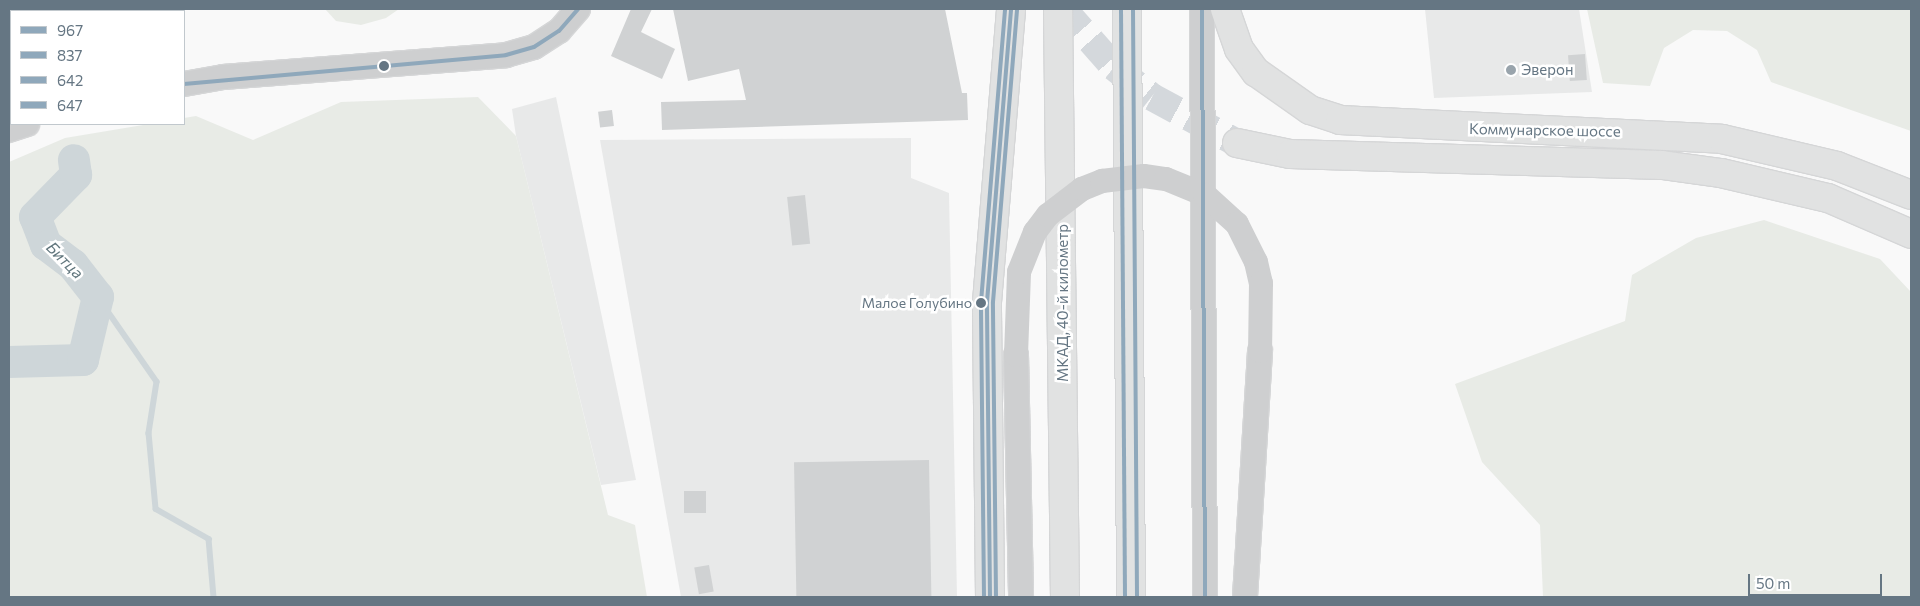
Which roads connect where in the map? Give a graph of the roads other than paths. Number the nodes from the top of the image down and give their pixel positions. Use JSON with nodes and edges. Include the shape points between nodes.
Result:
{"nodes":[{"id":1,"x":578,"y":9,"type":"edge"},
{"id":2,"x":1011,"y":9,"type":"edge"},
{"id":3,"x":1058,"y":9,"type":"edge"},
{"id":4,"x":1127,"y":9,"type":"edge"},
{"id":5,"x":1202,"y":9,"type":"edge"},
{"id":6,"x":1225,"y":9,"type":"edge"},
{"id":7,"x":185,"y":84,"type":"edge"},
{"id":8,"x":24,"y":125,"type":"edge"},
{"id":9,"x":9,"y":130,"type":"edge"},
{"id":10,"x":1237,"y":143,"type":"tunnel mouth"},
{"id":11,"x":1911,"y":195,"type":"edge"},
{"id":12,"x":1911,"y":234,"type":"edge"},
{"id":13,"x":990,"y":597,"type":"edge"},
{"id":14,"x":1021,"y":597,"type":"edge"},
{"id":15,"x":1065,"y":597,"type":"edge"},
{"id":16,"x":1131,"y":597,"type":"edge"},
{"id":17,"x":1205,"y":597,"type":"edge"},
{"id":18,"x":1245,"y":597,"type":"edge"}],
"edges":[{"from":1,"to":7,"type":"street","via":[[542,42],[506,55],[223,76]]},
{"from":2,"to":13,"type":"main road","via":[[987,302]]},
{"from":3,"to":15,"type":"main road","name":"МКАД, 40-й километр"},
{"from":4,"to":16,"type":"main road"},
{"from":5,"to":17,"type":"street"},
{"from":6,"to":11,"type":"main road","name":"Коммунарское шоссе","via":[[1240,49],[1256,72],[1310,110],[1340,120],[1722,140],[1837,166]]},
{"from":8,"to":9,"type":"street"},
{"from":10,"to":12,"type":"main road","name":"Коммунарское шоссе","via":[[1290,154],[1633,164],[1711,172],[1828,198]]},
{"from":14,"to":18,"type":"street","bridge":true,"via":[[1016,293],[1025,251],[1048,215],[1082,190],[1123,177],[1166,179],[1205,195],[1236,224],[1256,262],[1262,304]]}]}
